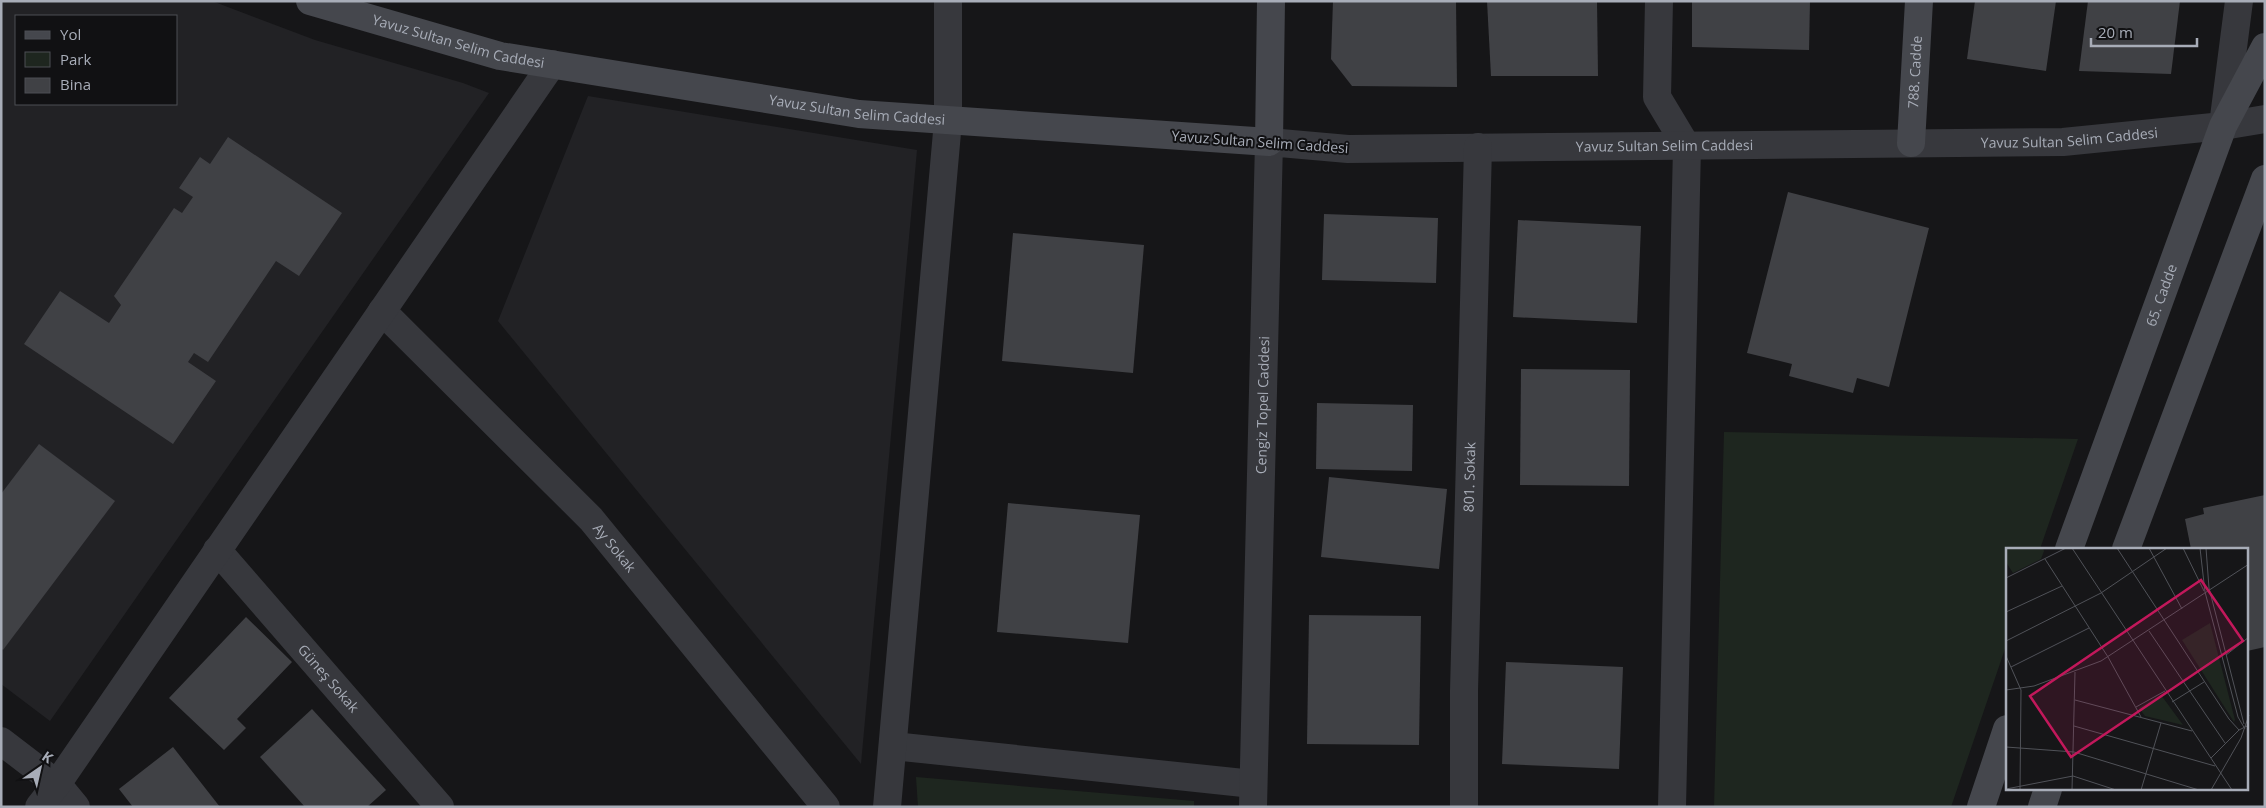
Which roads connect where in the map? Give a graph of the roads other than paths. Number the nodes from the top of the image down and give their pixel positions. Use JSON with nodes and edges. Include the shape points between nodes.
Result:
{"nodes":[{"id":1,"x":310,"y":1,"type":"edge"},
{"id":2,"x":948,"y":1,"type":"edge"},
{"id":3,"x":1271,"y":1,"type":"edge"},
{"id":4,"x":1660,"y":1,"type":"edge"},
{"id":5,"x":1919,"y":1,"type":"edge"},
{"id":6,"x":2239,"y":1,"type":"edge"},
{"id":7,"x":2265,"y":47,"type":"edge"},
{"id":8,"x":552,"y":64,"type":"junction"},
{"id":9,"x":2265,"y":119,"type":"edge"},
{"id":10,"x":948,"y":121,"type":"junction"},
{"id":11,"x":2223,"y":126,"type":"junction"},
{"id":12,"x":1269,"y":142,"type":"junction"},
{"id":13,"x":1911,"y":143,"type":"junction"},
{"id":14,"x":1478,"y":147,"type":"junction"},
{"id":15,"x":1687,"y":147,"type":"junction"},
{"id":16,"x":2265,"y":178,"type":"edge"},
{"id":17,"x":382,"y":311,"type":"junction"},
{"id":18,"x":2069,"y":548,"type":"edge"},
{"id":19,"x":2126,"y":548,"type":"edge"},
{"id":20,"x":217,"y":550,"type":"junction"},
{"id":21,"x":2006,"y":732,"type":"edge"},
{"id":22,"x":1,"y":741,"type":"edge"},
{"id":23,"x":893,"y":746,"type":"junction"},
{"id":24,"x":57,"y":784,"type":"junction"},
{"id":25,"x":2048,"y":790,"type":"edge"},
{"id":26,"x":1253,"y":795,"type":"edge"},
{"id":27,"x":39,"y":807,"type":"edge"},
{"id":28,"x":76,"y":807,"type":"edge"},
{"id":29,"x":440,"y":807,"type":"edge"},
{"id":30,"x":826,"y":807,"type":"edge"},
{"id":31,"x":887,"y":807,"type":"edge"},
{"id":32,"x":1464,"y":807,"type":"edge"},
{"id":33,"x":1672,"y":807,"type":"edge"},
{"id":34,"x":1982,"y":807,"type":"edge"},
{"id":35,"x":2042,"y":807,"type":"edge"}],
"edges":[{"from":1,"to":8,"type":"street","name":"Yavuz Sultan Selim Caddesi","via":[[500,56]]},
{"from":2,"to":10,"type":"street"},
{"from":3,"to":12,"type":"street","name":"Cengiz Topel Caddesi"},
{"from":4,"to":15,"type":"street","via":[[1657,97]]},
{"from":5,"to":13,"type":"street","name":"788. Cadde"},
{"from":6,"to":11,"type":"street"},
{"from":7,"to":11,"type":"street","name":"65. Cadde"},
{"from":8,"to":10,"type":"street","name":"Yavuz Sultan Selim Caddesi","via":[[859,114]]},
{"from":8,"to":17,"type":"street"},
{"from":9,"to":11,"type":"street","name":"Yavuz Sultan Selim Caddesi"},
{"from":10,"to":12,"type":"street","name":"Yavuz Sultan Selim Caddesi"},
{"from":10,"to":23,"type":"street"},
{"from":11,"to":13,"type":"street","name":"Yavuz Sultan Selim Caddesi","via":[[2063,142]]},
{"from":11,"to":18,"type":"street","name":"65. Cadde"},
{"from":12,"to":14,"type":"street","name":"Yavuz Sultan Selim Caddesi","via":[[1348,149]]},
{"from":12,"to":26,"type":"street","name":"Cengiz Topel Caddesi"},
{"from":13,"to":15,"type":"street","name":"Yavuz Sultan Selim Caddesi"},
{"from":14,"to":15,"type":"street","name":"Yavuz Sultan Selim Caddesi"},
{"from":14,"to":32,"type":"street","name":"801. Sokak"},
{"from":15,"to":33,"type":"street"},
{"from":16,"to":19,"type":"street"},
{"from":17,"to":20,"type":"street"},
{"from":17,"to":30,"type":"street","name":"Ay Sokak","via":[[591,519]]},
{"from":20,"to":24,"type":"street"},
{"from":20,"to":29,"type":"street","name":"Güneş Sokak"},
{"from":21,"to":34,"type":"street"},
{"from":22,"to":24,"type":"street"},
{"from":23,"to":26,"type":"street"},
{"from":23,"to":31,"type":"street"},
{"from":24,"to":27,"type":"street"},
{"from":24,"to":28,"type":"street"},
{"from":25,"to":35,"type":"street"}]}
